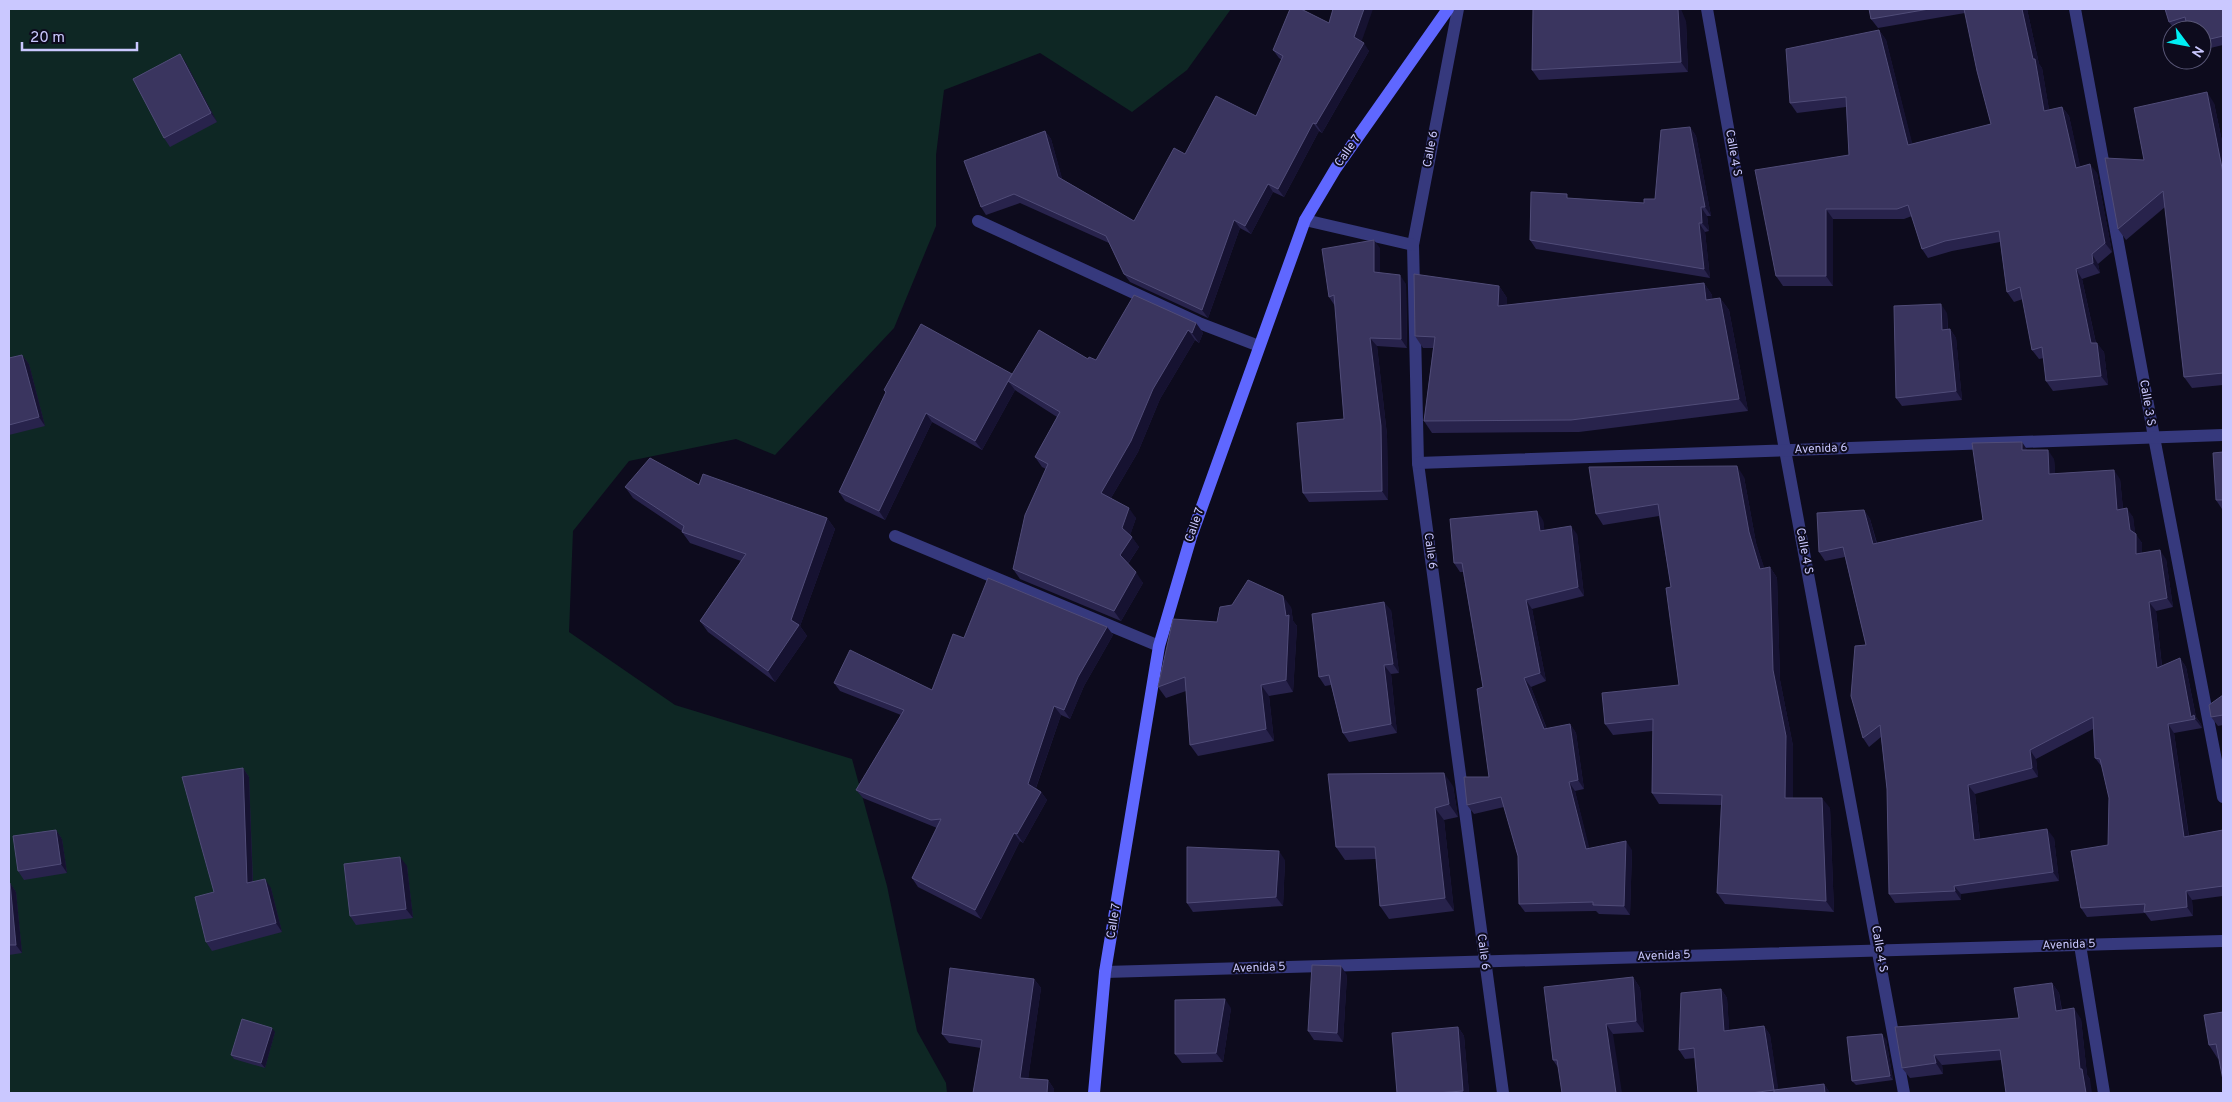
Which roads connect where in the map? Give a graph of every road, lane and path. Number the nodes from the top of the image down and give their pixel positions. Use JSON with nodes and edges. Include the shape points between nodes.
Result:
{"nodes":[{"id":1,"x":1448,"y":9,"type":"edge"},
{"id":2,"x":1458,"y":9,"type":"edge"},
{"id":3,"x":1707,"y":9,"type":"edge"},
{"id":4,"x":2075,"y":9,"type":"edge"},
{"id":5,"x":1305,"y":220,"type":"junction"},
{"id":6,"x":978,"y":221,"type":"edge"},
{"id":7,"x":1413,"y":245,"type":"junction"},
{"id":8,"x":1259,"y":346,"type":"junction"},
{"id":9,"x":2223,"y":435,"type":"edge"},
{"id":10,"x":2154,"y":437,"type":"junction"},
{"id":11,"x":1785,"y":450,"type":"junction"},
{"id":12,"x":1418,"y":463,"type":"junction"},
{"id":13,"x":895,"y":536,"type":"dead end"},
{"id":14,"x":1159,"y":646,"type":"junction"},
{"id":15,"x":2223,"y":797,"type":"edge"},
{"id":16,"x":2223,"y":941,"type":"edge"},
{"id":17,"x":2080,"y":945,"type":"junction"},
{"id":18,"x":1879,"y":950,"type":"junction"},
{"id":19,"x":1485,"y":962,"type":"junction"},
{"id":20,"x":1105,"y":972,"type":"junction"},
{"id":21,"x":1094,"y":1093,"type":"edge"},
{"id":22,"x":1504,"y":1093,"type":"edge"},
{"id":23,"x":1904,"y":1093,"type":"edge"},
{"id":24,"x":2104,"y":1093,"type":"edge"}],
"edges":[{"from":1,"to":5,"type":"main road","name":"Calle 7","via":[[1336,168]]},
{"from":2,"to":7,"type":"street","name":"Calle 6"},
{"from":3,"to":11,"type":"street","name":"Calle 4 S"},
{"from":4,"to":10,"type":"street","name":"Calle 3 S"},
{"from":5,"to":7,"type":"street"},
{"from":5,"to":8,"type":"main road","name":"Calle 7"},
{"from":6,"to":8,"type":"street","via":[[1199,323]]},
{"from":7,"to":12,"type":"street","name":"Calle 6"},
{"from":8,"to":14,"type":"main road","name":"Calle 7","via":[[1190,537]]},
{"from":9,"to":10,"type":"street","name":"Avenida 6"},
{"from":10,"to":11,"type":"street","name":"Avenida 6"},
{"from":10,"to":15,"type":"street","name":"Calle 3 S"},
{"from":11,"to":12,"type":"street","name":"Avenida 6"},
{"from":11,"to":18,"type":"street","name":"Calle 4 S"},
{"from":12,"to":19,"type":"street","name":"Calle 6"},
{"from":13,"to":14,"type":"street"},
{"from":14,"to":20,"type":"main road","name":"Calle 7"},
{"from":16,"to":17,"type":"street","name":"Avenida 5"},
{"from":17,"to":18,"type":"street","name":"Avenida 5"},
{"from":17,"to":24,"type":"street"},
{"from":18,"to":19,"type":"street","name":"Avenida 5"},
{"from":18,"to":23,"type":"street","name":"Calle 4 S"},
{"from":19,"to":20,"type":"street","name":"Avenida 5"},
{"from":19,"to":22,"type":"street","name":"Calle 6"},
{"from":20,"to":21,"type":"main road","name":"Calle 7"}]}
